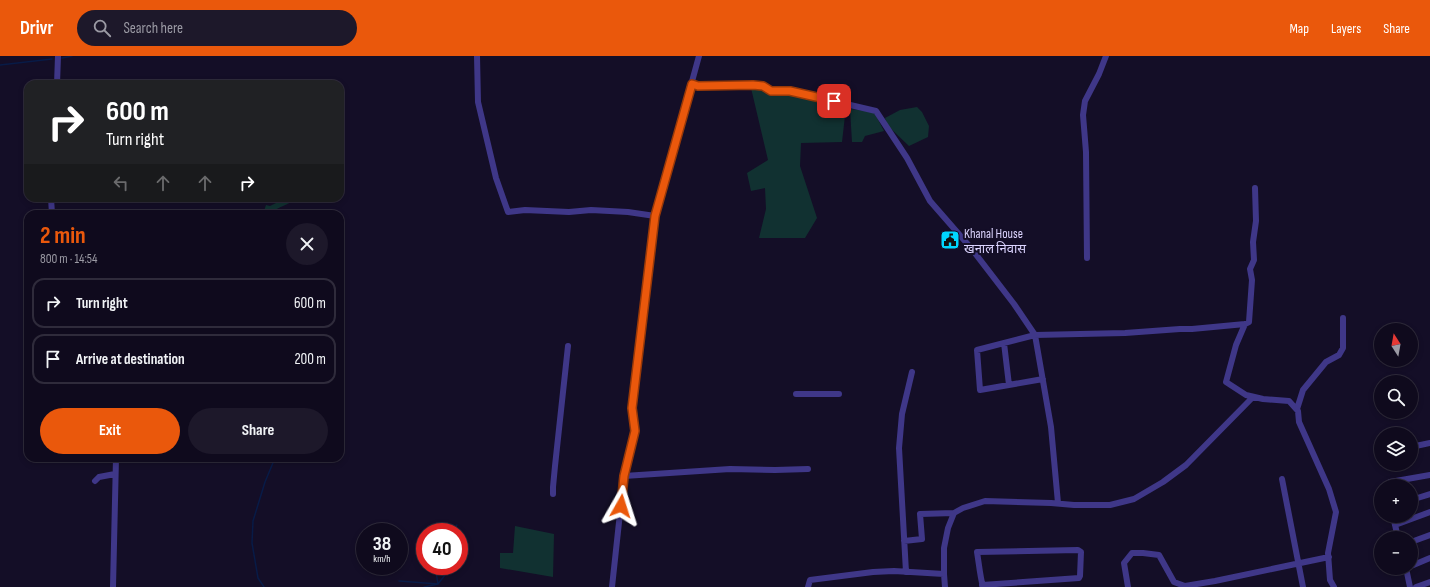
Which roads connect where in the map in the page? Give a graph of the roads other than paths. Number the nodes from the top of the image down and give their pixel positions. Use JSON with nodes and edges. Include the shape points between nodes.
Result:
{"nodes":[{"id":1,"x":58,"y":56,"type":"edge"},
{"id":2,"x":477,"y":56,"type":"edge"},
{"id":3,"x":700,"y":56,"type":"edge"},
{"id":4,"x":1106,"y":56,"type":"edge"},
{"id":5,"x":57,"y":80,"type":"edge"},
{"id":6,"x":692,"y":84,"type":"junction"},
{"id":7,"x":1255,"y":188,"type":"dead end"},
{"id":8,"x":655,"y":216,"type":"junction"},
{"id":9,"x":1087,"y":258,"type":"dead end"},
{"id":10,"x":1343,"y":318,"type":"dead end"},
{"id":11,"x":1245,"y":324,"type":"junction"},
{"id":12,"x":1035,"y":335,"type":"junction"},
{"id":13,"x":1004,"y":343,"type":"junction"},
{"id":14,"x":568,"y":346,"type":"dead end"},
{"id":15,"x":912,"y":372,"type":"dead end"},
{"id":16,"x":1043,"y":379,"type":"junction"},
{"id":17,"x":1009,"y":385,"type":"junction"},
{"id":18,"x":796,"y":394,"type":"dead end"},
{"id":19,"x":839,"y":394,"type":"dead end"},
{"id":20,"x":1253,"y":397,"type":"junction"},
{"id":21,"x":1296,"y":409,"type":"junction"},
{"id":22,"x":1430,"y":443,"type":"edge"},
{"id":23,"x":1418,"y":446,"type":"edge"},
{"id":24,"x":116,"y":462,"type":"edge"},
{"id":25,"x":808,"y":469,"type":"dead end"},
{"id":26,"x":116,"y":474,"type":"junction"},
{"id":27,"x":624,"y":476,"type":"junction"},
{"id":28,"x":1430,"y":476,"type":"edge"},
{"id":29,"x":1282,"y":479,"type":"dead end"},
{"id":30,"x":1410,"y":479,"type":"edge"},
{"id":31,"x":95,"y":481,"type":"dead end"},
{"id":32,"x":553,"y":494,"type":"dead end"},
{"id":33,"x":1430,"y":494,"type":"edge"},
{"id":34,"x":1418,"y":498,"type":"edge"},
{"id":35,"x":1058,"y":504,"type":"junction"},
{"id":36,"x":1430,"y":512,"type":"edge"},
{"id":37,"x":954,"y":513,"type":"junction"},
{"id":38,"x":1395,"y":525,"type":"joint"},
{"id":39,"x":1396,"y":531,"type":"edge"},
{"id":40,"x":1430,"y":535,"type":"edge"},
{"id":41,"x":1418,"y":539,"type":"edge"},
{"id":42,"x":904,"y":541,"type":"junction"},
{"id":43,"x":1329,"y":557,"type":"junction"},
{"id":44,"x":1430,"y":558,"type":"edge"},
{"id":45,"x":1418,"y":563,"type":"edge"},
{"id":46,"x":1299,"y":564,"type":"junction"},
{"id":47,"x":906,"y":572,"type":"junction"},
{"id":48,"x":944,"y":574,"type":"junction"},
{"id":49,"x":1407,"y":575,"type":"edge"},
{"id":50,"x":1430,"y":582,"type":"edge"},
{"id":51,"x":982,"y":586,"type":"edge"},
{"id":52,"x":113,"y":587,"type":"edge"},
{"id":53,"x":612,"y":587,"type":"edge"},
{"id":54,"x":808,"y":587,"type":"edge"},
{"id":55,"x":945,"y":587,"type":"edge"},
{"id":56,"x":1128,"y":587,"type":"edge"},
{"id":57,"x":1303,"y":587,"type":"edge"},
{"id":58,"x":1334,"y":587,"type":"edge"},
{"id":59,"x":1410,"y":587,"type":"edge"},
{"id":60,"x":1416,"y":587,"type":"edge"}],
"edges":[{"from":1,"to":5,"type":"street"},
{"from":2,"to":8,"type":"street","via":[[478,102],[496,178],[508,212],[591,210]]},
{"from":3,"to":6,"type":"street"},
{"from":4,"to":9,"type":"street","via":[[1085,101],[1083,115]]},
{"from":6,"to":8,"type":"street"},
{"from":6,"to":12,"type":"street","via":[[763,86],[771,91],[790,91],[876,111],[907,158],[930,201],[971,248]]},
{"from":7,"to":11,"type":"street","via":[[1254,260],[1250,269],[1252,280],[1249,322]]},
{"from":8,"to":27,"type":"street","via":[[632,408],[635,431]]},
{"from":10,"to":21,"type":"street","via":[[1343,348],[1339,355],[1326,362],[1303,390]]},
{"from":11,"to":12,"type":"street","via":[[1125,333]]},
{"from":11,"to":20,"type":"street","via":[[1236,345],[1226,382]]},
{"from":12,"to":13,"type":"street"},
{"from":12,"to":16,"type":"street"},
{"from":13,"to":17,"type":"street"},
{"from":13,"to":17,"type":"street","via":[[977,350],[980,390]]},
{"from":14,"to":32,"type":"street"},
{"from":15,"to":42,"type":"street","via":[[902,414],[899,448]]},
{"from":16,"to":17,"type":"street"},
{"from":16,"to":35,"type":"street","via":[[1051,427]]},
{"from":18,"to":19,"type":"street"},
{"from":20,"to":21,"type":"street","via":[[1289,401]]},
{"from":20,"to":35,"type":"street","via":[[1186,465],[1134,499],[1110,505]]},
{"from":21,"to":43,"type":"street","via":[[1336,512]]},
{"from":22,"to":23,"type":"street"},
{"from":24,"to":26,"type":"street"},
{"from":25,"to":27,"type":"street","via":[[730,469]]},
{"from":26,"to":31,"type":"street","via":[[99,476]]},
{"from":26,"to":52,"type":"street"},
{"from":27,"to":53,"type":"street"},
{"from":28,"to":30,"type":"street"},
{"from":29,"to":46,"type":"street"},
{"from":33,"to":34,"type":"street"},
{"from":35,"to":37,"type":"street","via":[[985,501]]},
{"from":36,"to":38,"type":"street"},
{"from":37,"to":42,"type":"street","via":[[920,514],[922,539]]},
{"from":37,"to":48,"type":"street","via":[[944,548]]},
{"from":38,"to":39,"type":"street"},
{"from":40,"to":41,"type":"street"},
{"from":42,"to":47,"type":"street"},
{"from":43,"to":46,"type":"street"},
{"from":43,"to":58,"type":"street","via":[[1330,580]]},
{"from":44,"to":45,"type":"street"},
{"from":46,"to":56,"type":"street","via":[[1185,586],[1174,582],[1158,555],[1132,553],[1124,563]]},
{"from":46,"to":57,"type":"street"},
{"from":47,"to":48,"type":"street"},
{"from":47,"to":54,"type":"street","via":[[873,572],[810,580]]},
{"from":48,"to":55,"type":"street"},
{"from":49,"to":59,"type":"street"},
{"from":50,"to":60,"type":"street"},
{"from":51,"to":51,"type":"street","via":[[977,552],[1081,552],[1079,578]]}]}
